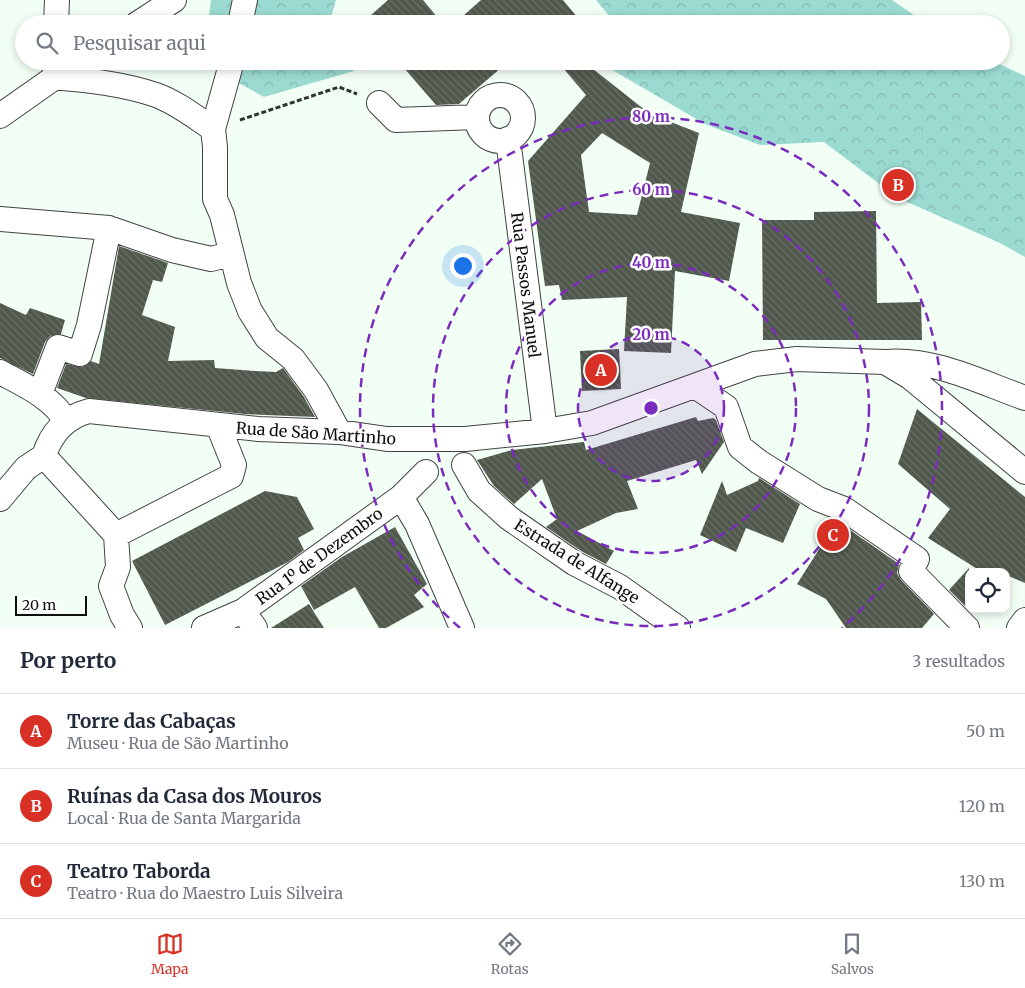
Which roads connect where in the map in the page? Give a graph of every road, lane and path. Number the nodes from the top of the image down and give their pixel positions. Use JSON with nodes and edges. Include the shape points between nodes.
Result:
{"nodes":[{"id":1,"x":57,"y":0,"type":"edge"},
{"id":2,"x":174,"y":0,"type":"edge"},
{"id":3,"x":245,"y":0,"type":"edge"},
{"id":4,"x":56,"y":15,"type":"edge"},
{"id":5,"x":151,"y":15,"type":"edge"},
{"id":6,"x":242,"y":15,"type":"edge"},
{"id":7,"x":53,"y":70,"type":"edge"},
{"id":8,"x":57,"y":70,"type":"edge"},
{"id":9,"x":229,"y":70,"type":"edge"},
{"id":10,"x":378,"y":103,"type":"joint"},
{"id":11,"x":0,"y":116,"type":"edge"},
{"id":12,"x":477,"y":117,"type":"junction"},
{"id":13,"x":212,"y":129,"type":"junction"},
{"id":14,"x":508,"y":139,"type":"junction"},
{"id":15,"x":0,"y":219,"type":"edge"},
{"id":16,"x":109,"y":228,"type":"junction"},
{"id":17,"x":231,"y":254,"type":"junction"},
{"id":18,"x":885,"y":362,"type":"junction"},
{"id":19,"x":0,"y":372,"type":"edge"},
{"id":20,"x":694,"y":386,"type":"junction"},
{"id":21,"x":40,"y":394,"type":"junction"},
{"id":22,"x":1025,"y":398,"type":"edge"},
{"id":23,"x":66,"y":421,"type":"junction"},
{"id":24,"x":218,"y":425,"type":"junction"},
{"id":25,"x":544,"y":431,"type":"junction"},
{"id":26,"x":339,"y":432,"type":"junction"},
{"id":27,"x":464,"y":439,"type":"junction"},
{"id":28,"x":414,"y":440,"type":"junction"},
{"id":29,"x":44,"y":456,"type":"junction"},
{"id":30,"x":464,"y":465,"type":"junction"},
{"id":31,"x":426,"y":472,"type":"junction"},
{"id":32,"x":1025,"y":472,"type":"edge"},
{"id":33,"x":401,"y":497,"type":"junction"},
{"id":34,"x":0,"y":499,"type":"edge"},
{"id":35,"x":116,"y":535,"type":"junction"},
{"id":36,"x":249,"y":619,"type":"edge"},
{"id":37,"x":1025,"y":620,"type":"edge"},
{"id":38,"x":130,"y":628,"type":"edge"},
{"id":39,"x":204,"y":628,"type":"edge"},
{"id":40,"x":462,"y":628,"type":"edge"},
{"id":41,"x":678,"y":628,"type":"edge"},
{"id":42,"x":967,"y":628,"type":"edge"},
{"id":43,"x":1019,"y":628,"type":"edge"}],
"edges":[{"from":1,"to":4,"type":"street"},
{"from":2,"to":5,"type":"street"},
{"from":3,"to":6,"type":"street"},
{"from":7,"to":11,"type":"street"},
{"from":8,"to":13,"type":"street","via":[[157,95]]},
{"from":9,"to":13,"type":"street"},
{"from":10,"to":12,"type":"street","via":[[396,120]]},
{"from":10,"to":13,"type":"path","via":[[339,87]]},
{"from":12,"to":14,"type":"street","via":[[486,136],[493,140]]},
{"from":12,"to":14,"type":"street","via":[[482,104],[493,96],[507,96],[514,100],[522,110],[522,124]]},
{"from":13,"to":17,"type":"street","via":[[215,199]]},
{"from":14,"to":25,"type":"street","name":"Rua Passos Manuel"},
{"from":15,"to":16,"type":"street"},
{"from":16,"to":17,"type":"street","via":[[172,250],[211,259]]},
{"from":16,"to":21,"type":"street","via":[[80,354],[58,347]]},
{"from":17,"to":26,"type":"street","via":[[250,311],[266,338],[293,359],[316,390]]},
{"from":18,"to":20,"type":"street","via":[[797,359],[755,364]]},
{"from":18,"to":22,"type":"street","via":[[906,360],[926,363]]},
{"from":18,"to":32,"type":"street","via":[[910,377]]},
{"from":19,"to":21,"type":"street"},
{"from":20,"to":25,"type":"street","via":[[592,423]]},
{"from":20,"to":42,"type":"street","via":[[726,407],[740,447],[758,462],[818,499],[844,509],[917,559],[911,571]]},
{"from":21,"to":23,"type":"street","via":[[59,410]]},
{"from":23,"to":24,"type":"street","name":"Rua de São Martinho","via":[[89,411]]},
{"from":23,"to":29,"type":"street"},
{"from":24,"to":26,"type":"street","name":"Rua de São Martinho"},
{"from":24,"to":35,"type":"street","via":[[234,465],[231,476]]},
{"from":25,"to":27,"type":"street"},
{"from":26,"to":28,"type":"street","name":"Rua de São Martinho"},
{"from":27,"to":28,"type":"street","name":"Rua de São Martinho"},
{"from":27,"to":30,"type":"street"},
{"from":28,"to":31,"type":"street"},
{"from":29,"to":34,"type":"street","via":[[26,468]]},
{"from":29,"to":35,"type":"street"},
{"from":30,"to":31,"type":"street"},
{"from":30,"to":41,"type":"street","name":"Estrada de Alfange","via":[[479,491],[509,518],[574,563],[620,586]]},
{"from":31,"to":33,"type":"street","name":"Rua 1º de Dezembro"},
{"from":33,"to":36,"type":"street","name":"Rua 1º de Dezembro"},
{"from":33,"to":40,"type":"street"},
{"from":35,"to":38,"type":"street","via":[[118,567],[111,586]]},
{"from":36,"to":39,"type":"street","name":"Rua 1º de Dezembro"},
{"from":37,"to":43,"type":"street"}]}
